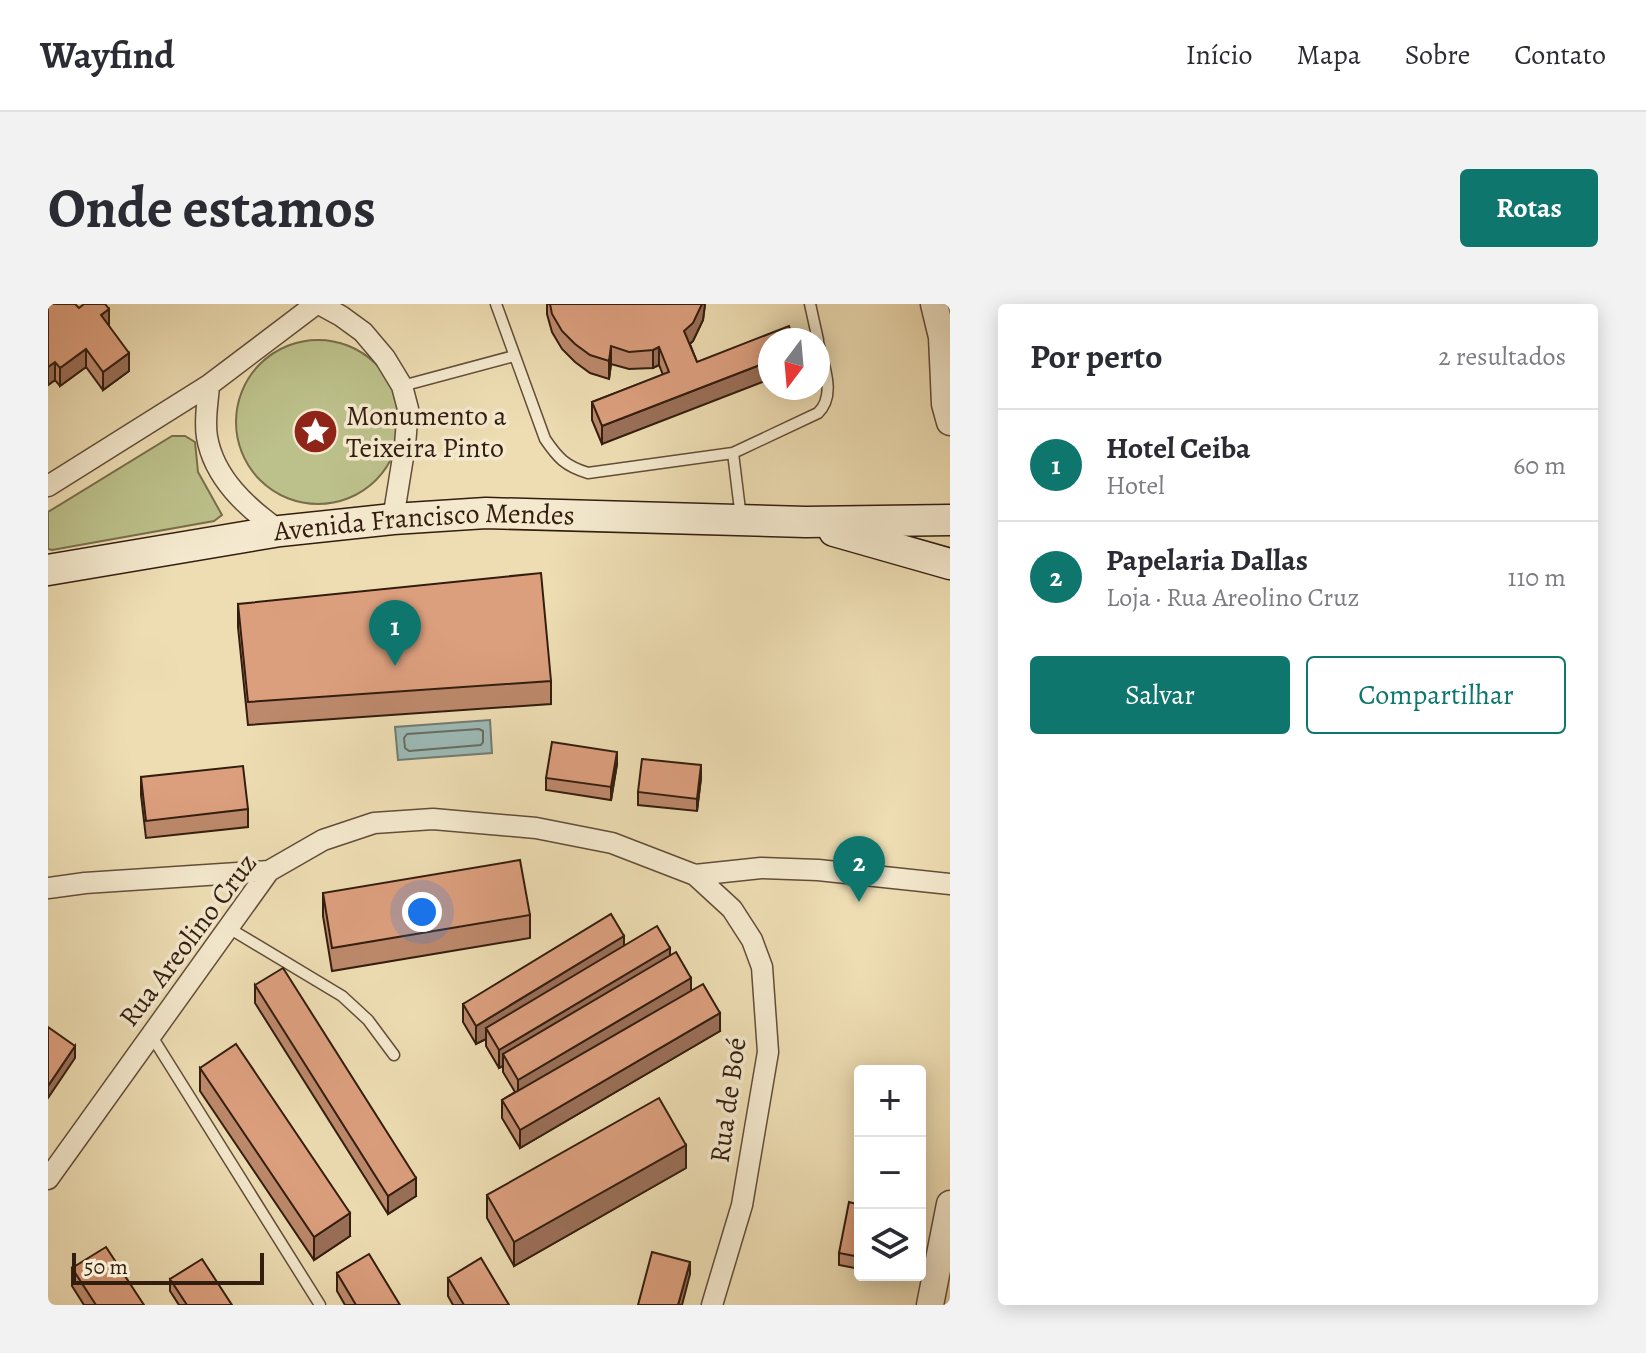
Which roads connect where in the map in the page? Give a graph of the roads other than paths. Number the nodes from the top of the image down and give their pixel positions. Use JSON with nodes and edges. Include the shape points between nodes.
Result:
{"nodes":[{"id":1,"x":318,"y":304,"type":"edge"},
{"id":2,"x":496,"y":304,"type":"edge"},
{"id":3,"x":810,"y":304,"type":"edge"},
{"id":4,"x":934,"y":304,"type":"edge"},
{"id":5,"x":815,"y":328,"type":"edge"},
{"id":6,"x":946,"y":345,"type":"edge"},
{"id":7,"x":514,"y":356,"type":"junction"},
{"id":8,"x":209,"y":385,"type":"junction"},
{"id":9,"x":402,"y":386,"type":"junction"},
{"id":10,"x":827,"y":400,"type":"edge"},
{"id":11,"x":950,"y":422,"type":"edge"},
{"id":12,"x":733,"y":453,"type":"junction"},
{"id":13,"x":48,"y":486,"type":"edge"},
{"id":14,"x":393,"y":519,"type":"junction"},
{"id":15,"x":950,"y":520,"type":"edge"},
{"id":16,"x":742,"y":521,"type":"junction"},
{"id":17,"x":806,"y":522,"type":"junction"},
{"id":18,"x":280,"y":531,"type":"junction"},
{"id":19,"x":950,"y":564,"type":"edge"},
{"id":20,"x":48,"y":570,"type":"edge"},
{"id":21,"x":269,"y":871,"type":"junction"},
{"id":22,"x":695,"y":875,"type":"junction"},
{"id":23,"x":950,"y":884,"type":"edge"},
{"id":24,"x":48,"y":888,"type":"edge"},
{"id":25,"x":227,"y":927,"type":"junction"},
{"id":26,"x":151,"y":1035,"type":"junction"},
{"id":27,"x":394,"y":1055,"type":"dead end"},
{"id":28,"x":48,"y":1179,"type":"edge"},
{"id":29,"x":950,"y":1204,"type":"edge"},
{"id":30,"x":947,"y":1238,"type":"edge"},
{"id":31,"x":320,"y":1305,"type":"edge"},
{"id":32,"x":712,"y":1305,"type":"edge"},
{"id":33,"x":930,"y":1305,"type":"edge"}],
"edges":[{"from":1,"to":8,"type":"street"},
{"from":1,"to":9,"type":"street","via":[[363,332]]},
{"from":2,"to":7,"type":"lane"},
{"from":3,"to":5,"type":"lane"},
{"from":4,"to":6,"type":"street"},
{"from":6,"to":11,"type":"street","via":[[945,404]]},
{"from":7,"to":9,"type":"lane"},
{"from":7,"to":12,"type":"lane","via":[[545,439],[570,467],[588,473]]},
{"from":8,"to":13,"type":"street"},
{"from":8,"to":18,"type":"street","via":[[207,436],[219,469],[252,511]]},
{"from":9,"to":14,"type":"street","via":[[408,409]]},
{"from":10,"to":12,"type":"lane","via":[[818,413]]},
{"from":12,"to":16,"type":"lane"},
{"from":14,"to":16,"type":"main road","name":"Avenida Francisco Mendes","via":[[486,513]]},
{"from":14,"to":18,"type":"main road","name":"Avenida Francisco Mendes"},
{"from":15,"to":17,"type":"main road"},
{"from":16,"to":17,"type":"main road","name":"Avenida Francisco Mendes"},
{"from":17,"to":19,"type":"main road"},
{"from":18,"to":20,"type":"main road","name":"Avenida Francisco Mendes"},
{"from":21,"to":22,"type":"street","name":"Rua Areolino Cruz","via":[[323,840],[374,823],[433,819],[536,828],[612,843]]},
{"from":21,"to":24,"type":"street"},
{"from":21,"to":25,"type":"street","name":"Rua Areolino Cruz"},
{"from":22,"to":23,"type":"street","name":"Rua Areolino Cruz","via":[[761,868]]},
{"from":22,"to":32,"type":"street","name":"Rua de Boé","via":[[732,909],[752,940],[762,967],[768,1052],[742,1205]]},
{"from":25,"to":26,"type":"street","name":"Rua Areolino Cruz"},
{"from":25,"to":27,"type":"lane","via":[[342,996]]},
{"from":26,"to":28,"type":"street","name":"Rua Areolino Cruz"},
{"from":26,"to":31,"type":"lane"},
{"from":29,"to":30,"type":"street"},
{"from":30,"to":33,"type":"street"}]}
